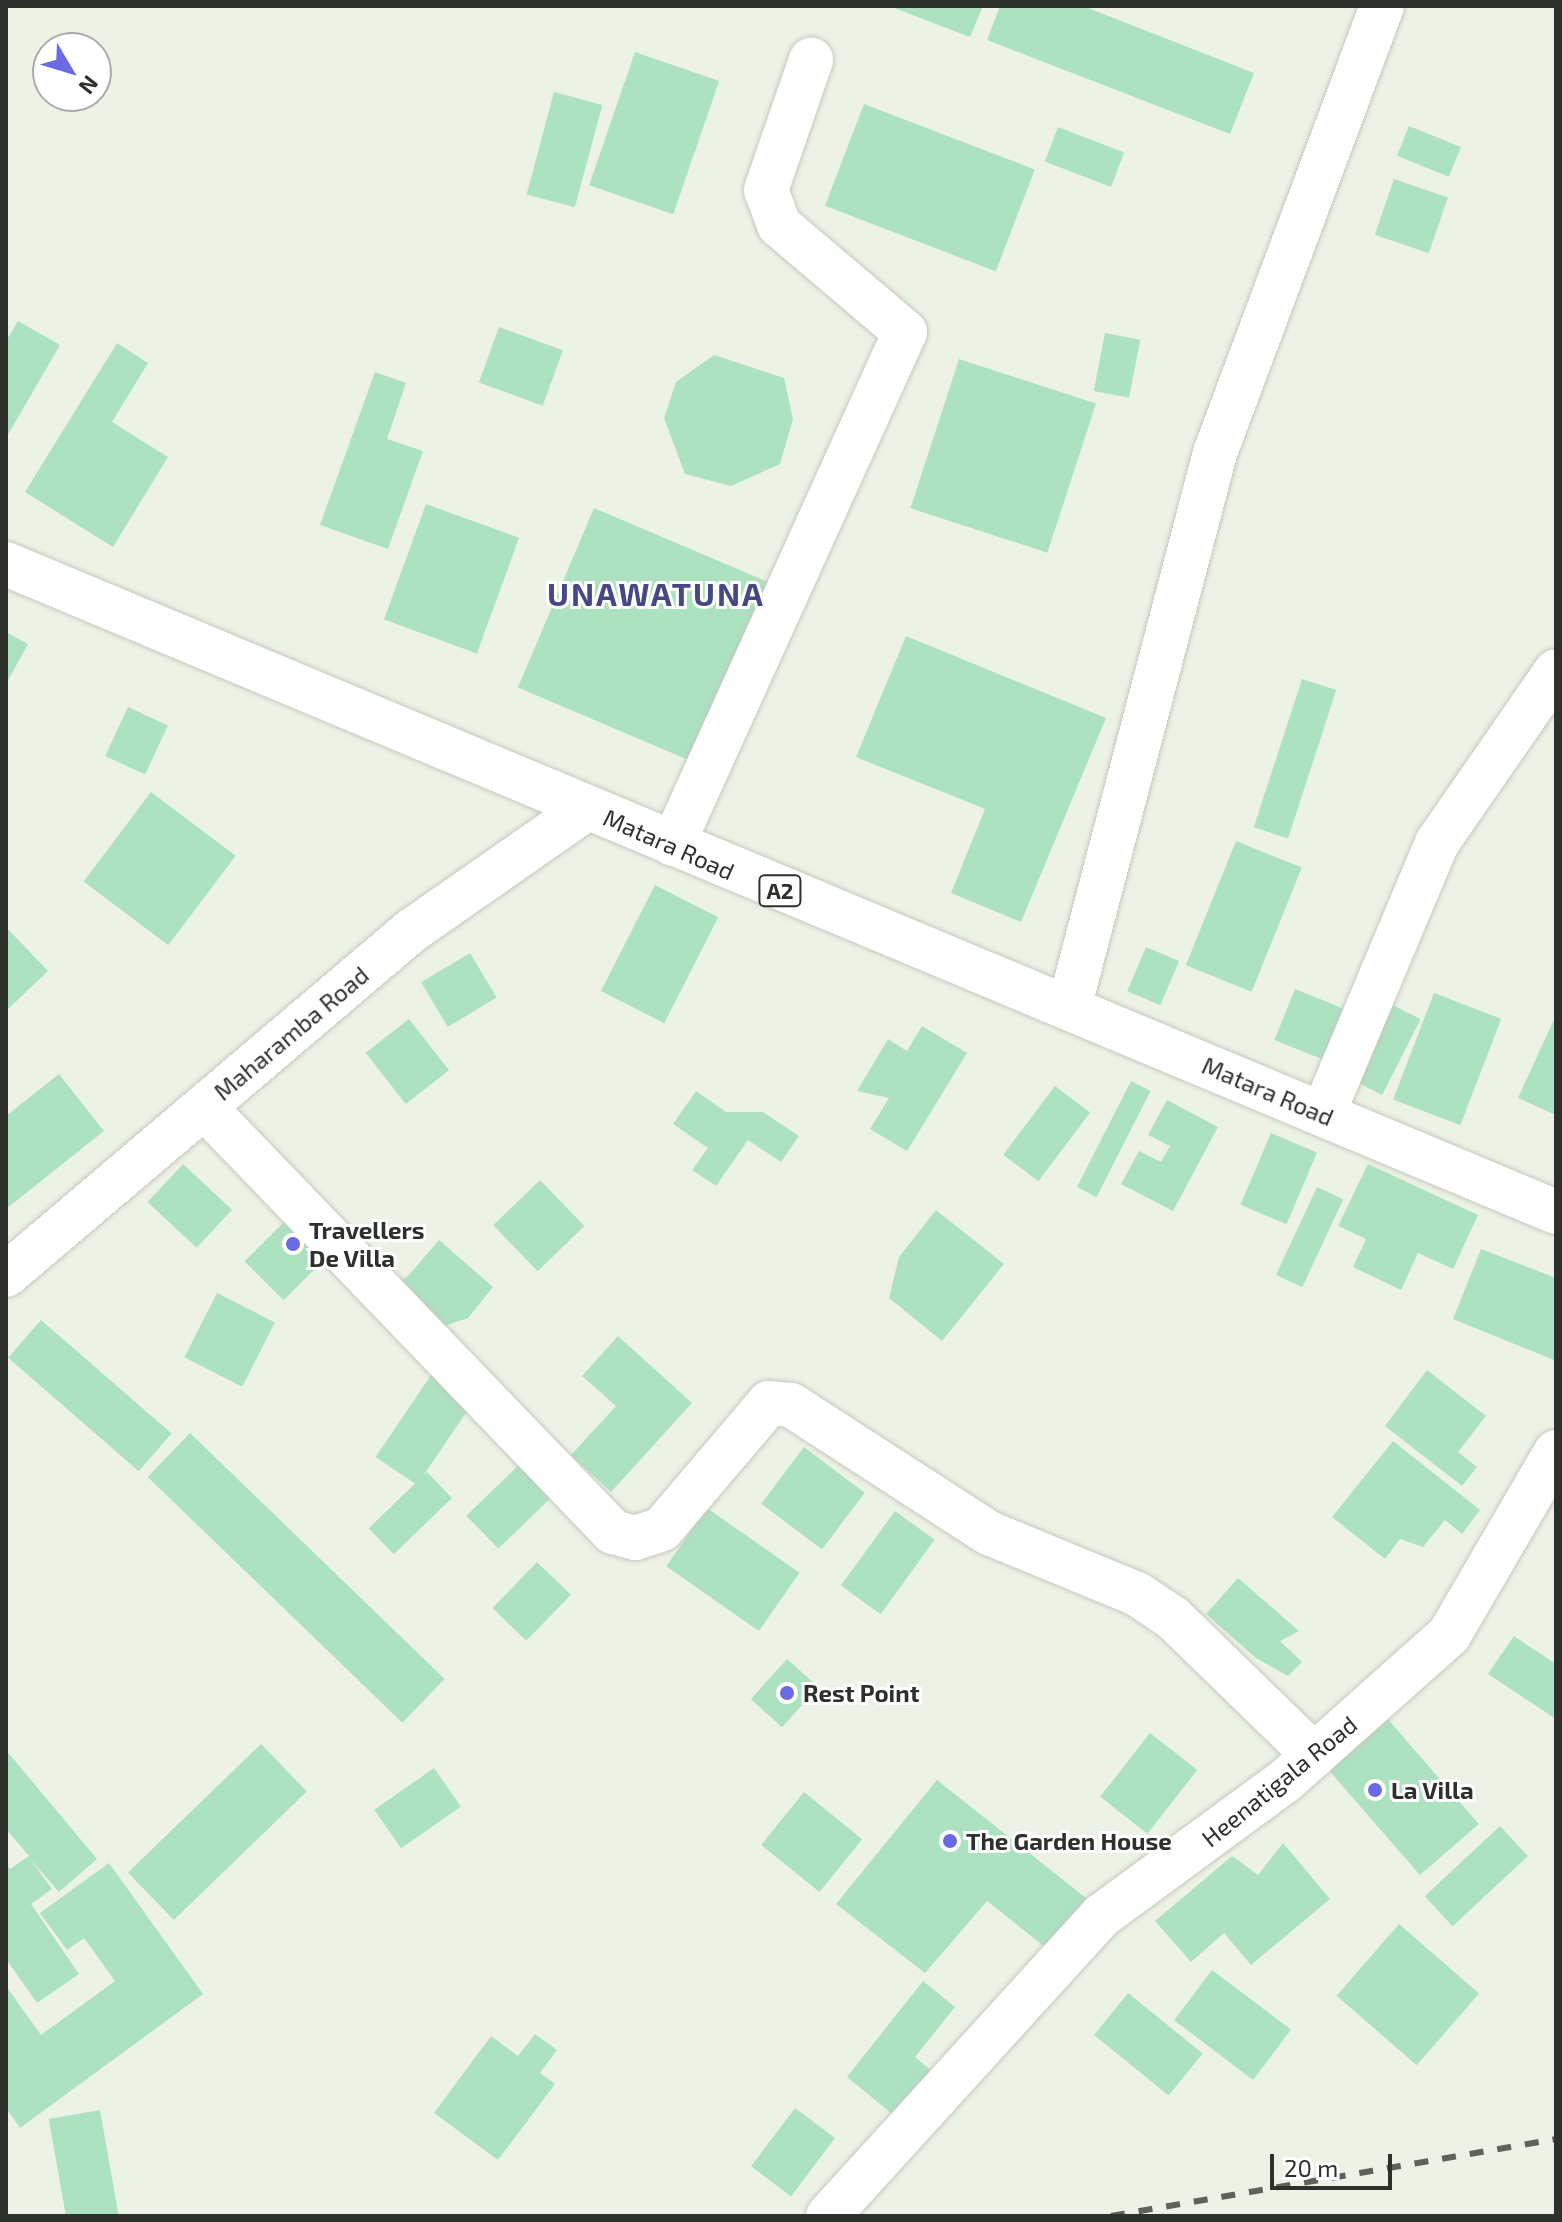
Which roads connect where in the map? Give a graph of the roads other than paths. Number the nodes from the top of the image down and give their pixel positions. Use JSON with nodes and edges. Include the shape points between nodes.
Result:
{"nodes":[{"id":1,"x":1382,"y":6,"type":"edge"},
{"id":2,"x":811,"y":60,"type":"dead end"},
{"id":3,"x":6,"y":564,"type":"edge"},
{"id":4,"x":1556,"y":671,"type":"edge"},
{"id":5,"x":587,"y":808,"type":"junction"},
{"id":6,"x":673,"y":844,"type":"junction"},
{"id":7,"x":1069,"y":1008,"type":"junction"},
{"id":8,"x":204,"y":1107,"type":"junction"},
{"id":9,"x":1323,"y":1114,"type":"junction"},
{"id":10,"x":1556,"y":1212,"type":"edge"},
{"id":11,"x":6,"y":1275,"type":"edge"},
{"id":12,"x":1556,"y":1452,"type":"edge"},
{"id":13,"x":1314,"y":1755,"type":"junction"},
{"id":14,"x":828,"y":2216,"type":"edge"}],
"edges":[{"from":1,"to":7,"type":"main road","via":[[1215,453]]},
{"from":2,"to":6,"type":"main road","via":[[766,190],[779,225],[905,332]]},
{"from":3,"to":5,"type":"main road","name":"Matara Road","number":"A2"},
{"from":4,"to":9,"type":"main road","via":[[1437,843]]},
{"from":5,"to":6,"type":"main road","name":"Matara Road","number":"A2"},
{"from":5,"to":8,"type":"main road","name":"Maharamba Road","via":[[411,931]]},
{"from":6,"to":7,"type":"main road","name":"Matara Road","number":"A2"},
{"from":7,"to":9,"type":"main road","name":"Matara Road","number":"A2"},
{"from":8,"to":11,"type":"main road","name":"Maharamba Road"},
{"from":8,"to":13,"type":"main road","via":[[613,1532],[635,1538],[662,1529],[769,1403],[791,1405],[989,1533],[1137,1594],[1173,1618]]},
{"from":9,"to":10,"type":"main road","name":"Matara Road","number":"A2"},
{"from":12,"to":13,"type":"main road","name":"Heenatigala Road","via":[[1449,1635]]},
{"from":13,"to":14,"type":"main road","name":"Heenatigala Road","via":[[1101,1916]]}]}
